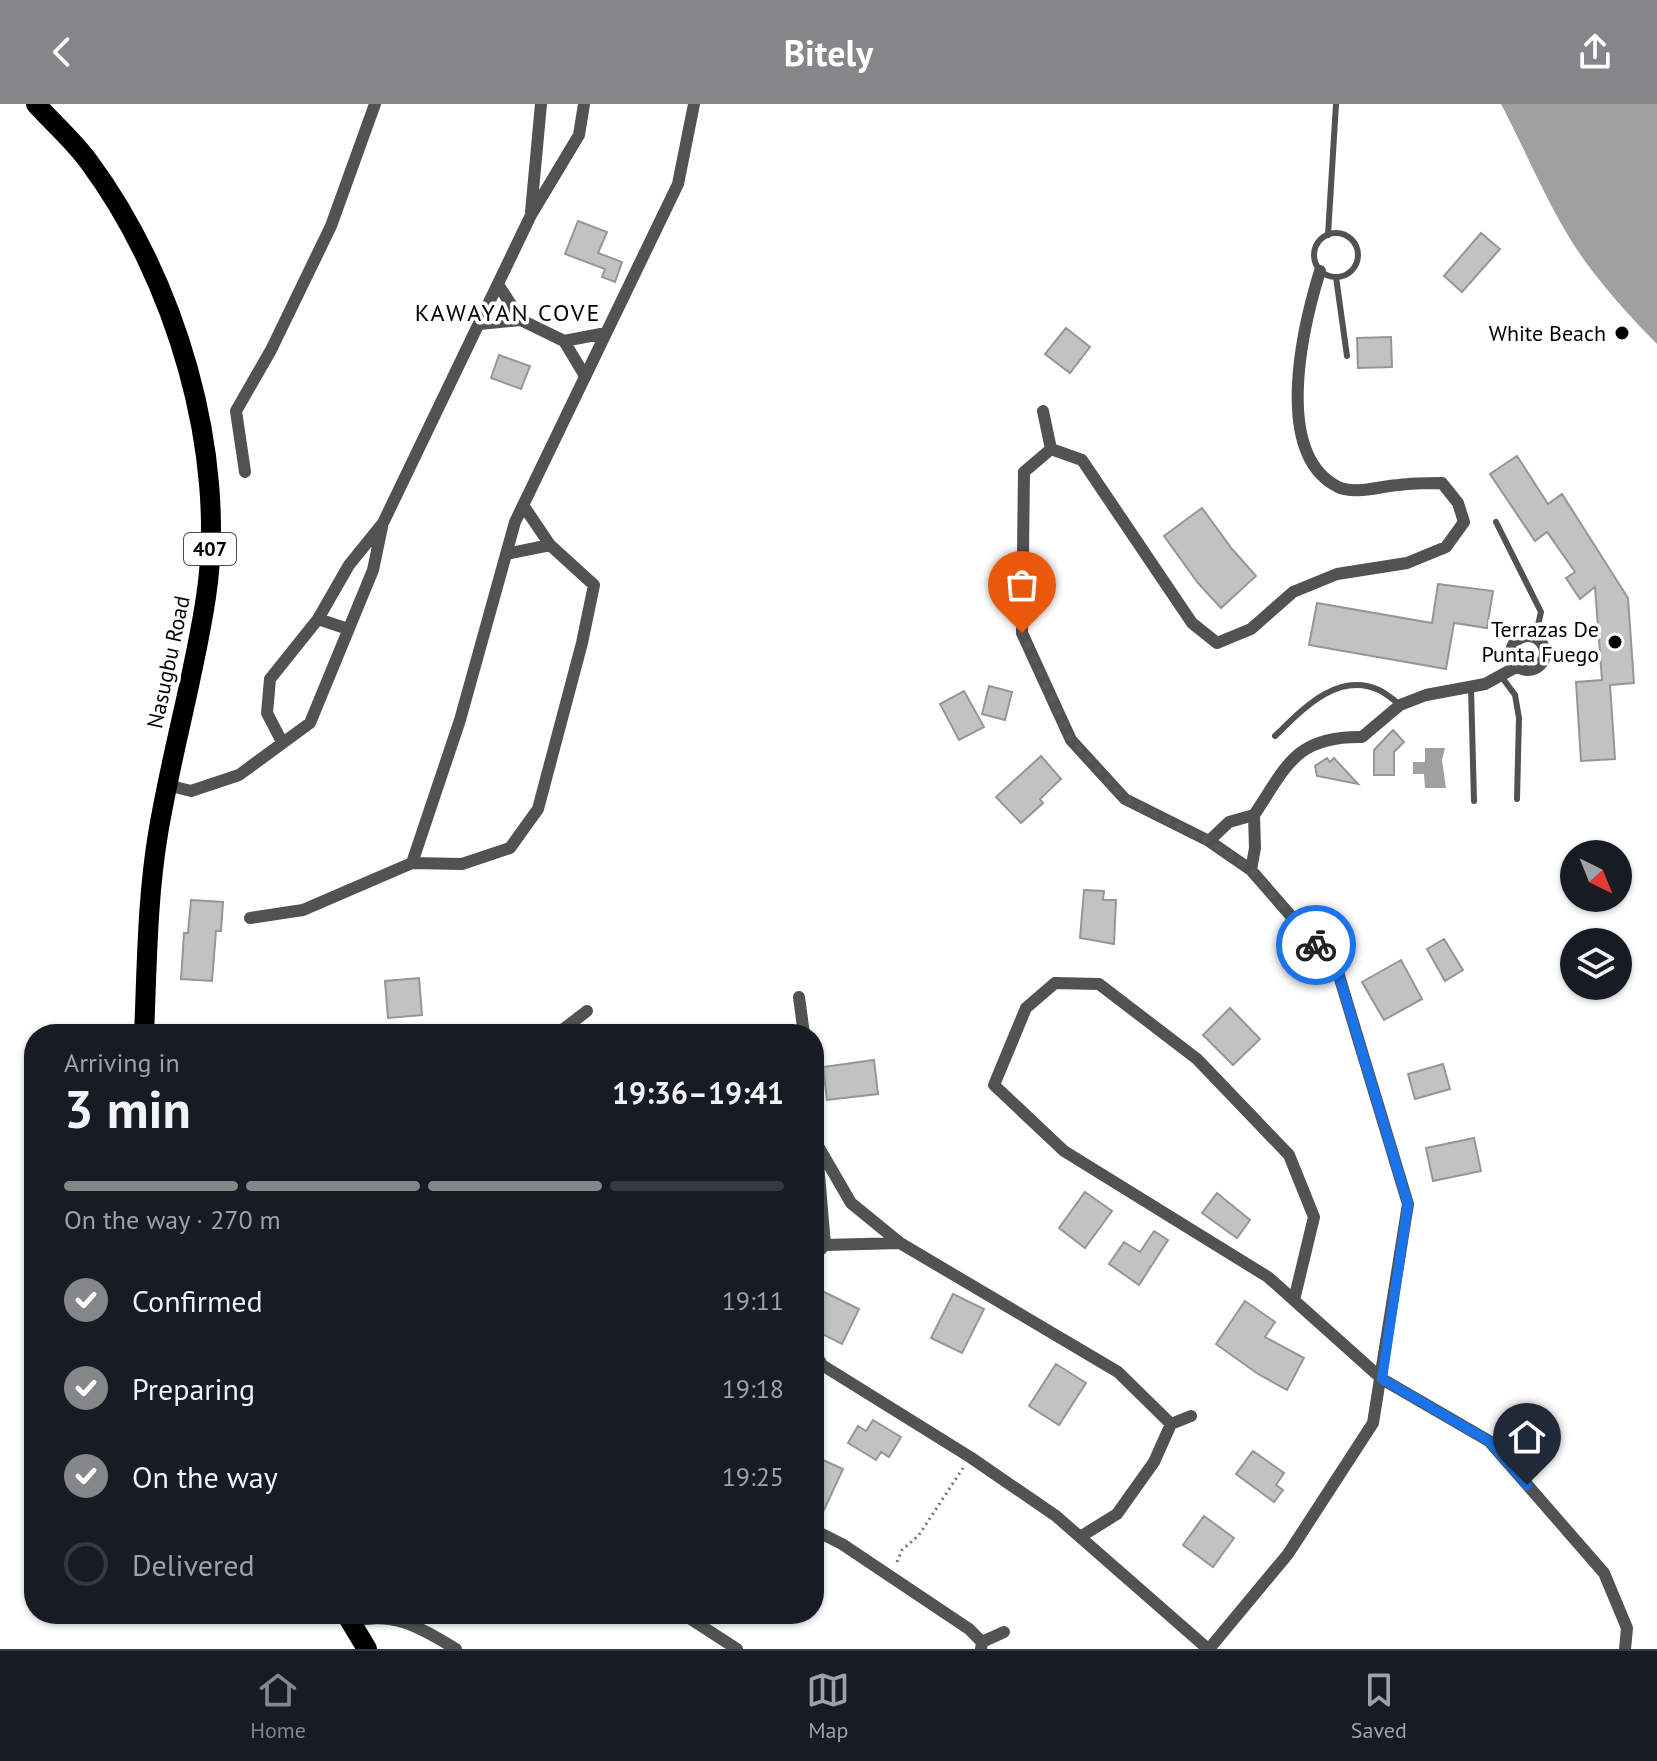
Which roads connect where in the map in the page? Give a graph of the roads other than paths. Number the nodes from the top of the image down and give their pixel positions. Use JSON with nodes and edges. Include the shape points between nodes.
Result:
{"nodes":[{"id":1,"x":36,"y":104,"type":"edge"},
{"id":2,"x":375,"y":104,"type":"edge"},
{"id":3,"x":541,"y":104,"type":"edge"},
{"id":4,"x":584,"y":104,"type":"edge"},
{"id":5,"x":694,"y":104,"type":"edge"},
{"id":6,"x":1336,"y":104,"type":"edge"},
{"id":7,"x":531,"y":215,"type":"junction"},
{"id":8,"x":1328,"y":235,"type":"junction"},
{"id":9,"x":1320,"y":271,"type":"junction"},
{"id":10,"x":1336,"y":277,"type":"junction"},
{"id":11,"x":499,"y":286,"type":"junction"},
{"id":12,"x":521,"y":320,"type":"junction"},
{"id":13,"x":480,"y":324,"type":"junction"},
{"id":14,"x":606,"y":333,"type":"junction"},
{"id":15,"x":564,"y":341,"type":"junction"},
{"id":16,"x":1347,"y":356,"type":"dead end"},
{"id":17,"x":585,"y":376,"type":"junction"},
{"id":18,"x":1043,"y":411,"type":"dead end"},
{"id":19,"x":1051,"y":449,"type":"junction"},
{"id":20,"x":245,"y":472,"type":"dead end"},
{"id":21,"x":523,"y":505,"type":"junction"},
{"id":22,"x":1496,"y":522,"type":"dead end"},
{"id":23,"x":383,"y":523,"type":"junction"},
{"id":24,"x":550,"y":545,"type":"junction"},
{"id":25,"x":506,"y":554,"type":"junction"},
{"id":26,"x":318,"y":619,"type":"junction"},
{"id":27,"x":348,"y":629,"type":"junction"},
{"id":28,"x":1535,"y":638,"type":"junction"},
{"id":29,"x":1518,"y":666,"type":"junction"},
{"id":30,"x":1501,"y":676,"type":"junction"},
{"id":31,"x":1471,"y":687,"type":"junction"},
{"id":32,"x":1400,"y":705,"type":"junction"},
{"id":33,"x":1275,"y":736,"type":"dead end"},
{"id":34,"x":282,"y":742,"type":"junction"},
{"id":35,"x":167,"y":785,"type":"junction"},
{"id":36,"x":1517,"y":799,"type":"dead end"},
{"id":37,"x":1474,"y":801,"type":"dead end"},
{"id":38,"x":1254,"y":815,"type":"junction"},
{"id":39,"x":1209,"y":841,"type":"junction"},
{"id":40,"x":412,"y":863,"type":"junction"},
{"id":41,"x":1251,"y":870,"type":"junction"},
{"id":42,"x":250,"y":918,"type":"dead end"},
{"id":43,"x":799,"y":997,"type":"dead end"},
{"id":44,"x":587,"y":1011,"type":"dead end"},
{"id":45,"x":145,"y":1024,"type":"edge"},
{"id":46,"x":570,"y":1024,"type":"edge"},
{"id":47,"x":803,"y":1024,"type":"edge"},
{"id":48,"x":824,"y":1156,"type":"edge"},
{"id":49,"x":824,"y":1231,"type":"edge"},
{"id":50,"x":900,"y":1243,"type":"junction"},
{"id":51,"x":825,"y":1245,"type":"joint"},
{"id":52,"x":1294,"y":1300,"type":"junction"},
{"id":53,"x":824,"y":1366,"type":"edge"},
{"id":54,"x":1382,"y":1379,"type":"junction"},
{"id":55,"x":1191,"y":1416,"type":"dead end"},
{"id":56,"x":1171,"y":1424,"type":"junction"},
{"id":57,"x":824,"y":1535,"type":"edge"},
{"id":58,"x":1080,"y":1537,"type":"junction"},
{"id":59,"x":352,"y":1624,"type":"edge"},
{"id":60,"x":408,"y":1624,"type":"edge"},
{"id":61,"x":698,"y":1624,"type":"edge"},
{"id":62,"x":1004,"y":1632,"type":"dead end"},
{"id":63,"x":981,"y":1645,"type":"edge"},
{"id":64,"x":367,"y":1649,"type":"edge"},
{"id":65,"x":456,"y":1649,"type":"edge"},
{"id":66,"x":737,"y":1649,"type":"edge"},
{"id":67,"x":1208,"y":1649,"type":"edge"},
{"id":68,"x":1625,"y":1649,"type":"edge"}],
"edges":[{"from":1,"to":35,"type":"main road","name":"Nasugbu Road","number":"407","via":[[89,162],[140,242],[182,350],[201,427],[212,516],[207,596]]},
{"from":2,"to":20,"type":"street","via":[[331,226],[236,411]]},
{"from":3,"to":7,"type":"street"},
{"from":4,"to":7,"type":"street","via":[[579,135]]},
{"from":5,"to":14,"type":"street","via":[[678,184]]},
{"from":6,"to":8,"type":"lane"},
{"from":7,"to":11,"type":"street"},
{"from":8,"to":9,"type":"lane","via":[[1314,254]]},
{"from":8,"to":10,"type":"lane","via":[[1346,236],[1358,251],[1353,269]]},
{"from":9,"to":10,"type":"lane"},
{"from":9,"to":19,"type":"street","via":[[1306,317],[1296,412],[1311,464],[1339,487],[1366,490],[1442,483],[1458,503],[1464,522],[1446,547],[1407,563],[1337,574],[1293,592],[1251,629],[1217,643],[1192,623],[1082,460]]},
{"from":10,"to":16,"type":"lane"},
{"from":11,"to":12,"type":"street"},
{"from":11,"to":13,"type":"street"},
{"from":12,"to":13,"type":"street"},
{"from":12,"to":15,"type":"street"},
{"from":13,"to":23,"type":"street"},
{"from":14,"to":15,"type":"street"},
{"from":14,"to":17,"type":"street"},
{"from":15,"to":17,"type":"street"},
{"from":17,"to":21,"type":"street"},
{"from":18,"to":19,"type":"street"},
{"from":19,"to":39,"type":"street","via":[[1024,472],[1022,633],[1071,740],[1125,799]]},
{"from":21,"to":24,"type":"street"},
{"from":21,"to":25,"type":"street"},
{"from":22,"to":28,"type":"lane","via":[[1541,612]]},
{"from":23,"to":26,"type":"street","via":[[349,565]]},
{"from":23,"to":27,"type":"street","via":[[373,570]]},
{"from":24,"to":25,"type":"street"},
{"from":24,"to":40,"type":"street","via":[[594,585],[538,809],[510,848],[462,864]]},
{"from":25,"to":40,"type":"street","via":[[460,720]]},
{"from":26,"to":27,"type":"street"},
{"from":26,"to":34,"type":"street","via":[[270,679],[267,713]]},
{"from":27,"to":34,"type":"street","via":[[310,723]]},
{"from":28,"to":29,"type":"street","via":[[1522,637],[1513,646],[1512,659]]},
{"from":28,"to":29,"type":"street","via":[[1544,659],[1533,669]]},
{"from":29,"to":30,"type":"street"},
{"from":30,"to":31,"type":"street"},
{"from":30,"to":36,"type":"lane","via":[[1515,695],[1519,718]]},
{"from":31,"to":32,"type":"street"},
{"from":31,"to":37,"type":"lane"},
{"from":32,"to":33,"type":"lane","via":[[1379,690],[1336,687],[1307,705]]},
{"from":32,"to":38,"type":"street","via":[[1362,737],[1335,736],[1303,749]]},
{"from":34,"to":35,"type":"street","via":[[239,775],[191,791]]},
{"from":35,"to":45,"type":"main road","name":"Nasugbu Road","number":"407","via":[[156,852]]},
{"from":38,"to":39,"type":"street","via":[[1229,822]]},
{"from":38,"to":41,"type":"street"},
{"from":39,"to":41,"type":"street"},
{"from":40,"to":42,"type":"street","via":[[303,910]]},
{"from":41,"to":54,"type":"street","via":[[1337,969],[1408,1204]]},
{"from":43,"to":47,"type":"street"},
{"from":44,"to":46,"type":"street"},
{"from":48,"to":50,"type":"street","via":[[851,1203]]},
{"from":49,"to":51,"type":"street"},
{"from":50,"to":51,"type":"street"},
{"from":50,"to":56,"type":"street","via":[[1118,1372]]},
{"from":52,"to":52,"type":"street","via":[[1268,1277],[1064,1151],[994,1085],[1026,1008],[1055,983],[1099,984],[1197,1059],[1289,1155],[1314,1217]]},
{"from":52,"to":54,"type":"street"},
{"from":53,"to":58,"type":"street","via":[[970,1457]]},
{"from":54,"to":67,"type":"street","via":[[1373,1423],[1288,1554]]},
{"from":54,"to":68,"type":"street","via":[[1489,1441],[1604,1573],[1627,1628]]},
{"from":55,"to":56,"type":"street"},
{"from":56,"to":58,"type":"street","via":[[1154,1462],[1117,1514]]},
{"from":57,"to":63,"type":"street","via":[[969,1629]]},
{"from":58,"to":67,"type":"street"},
{"from":59,"to":64,"type":"main road"},
{"from":60,"to":65,"type":"street"},
{"from":61,"to":66,"type":"street"},
{"from":62,"to":63,"type":"street"}]}
